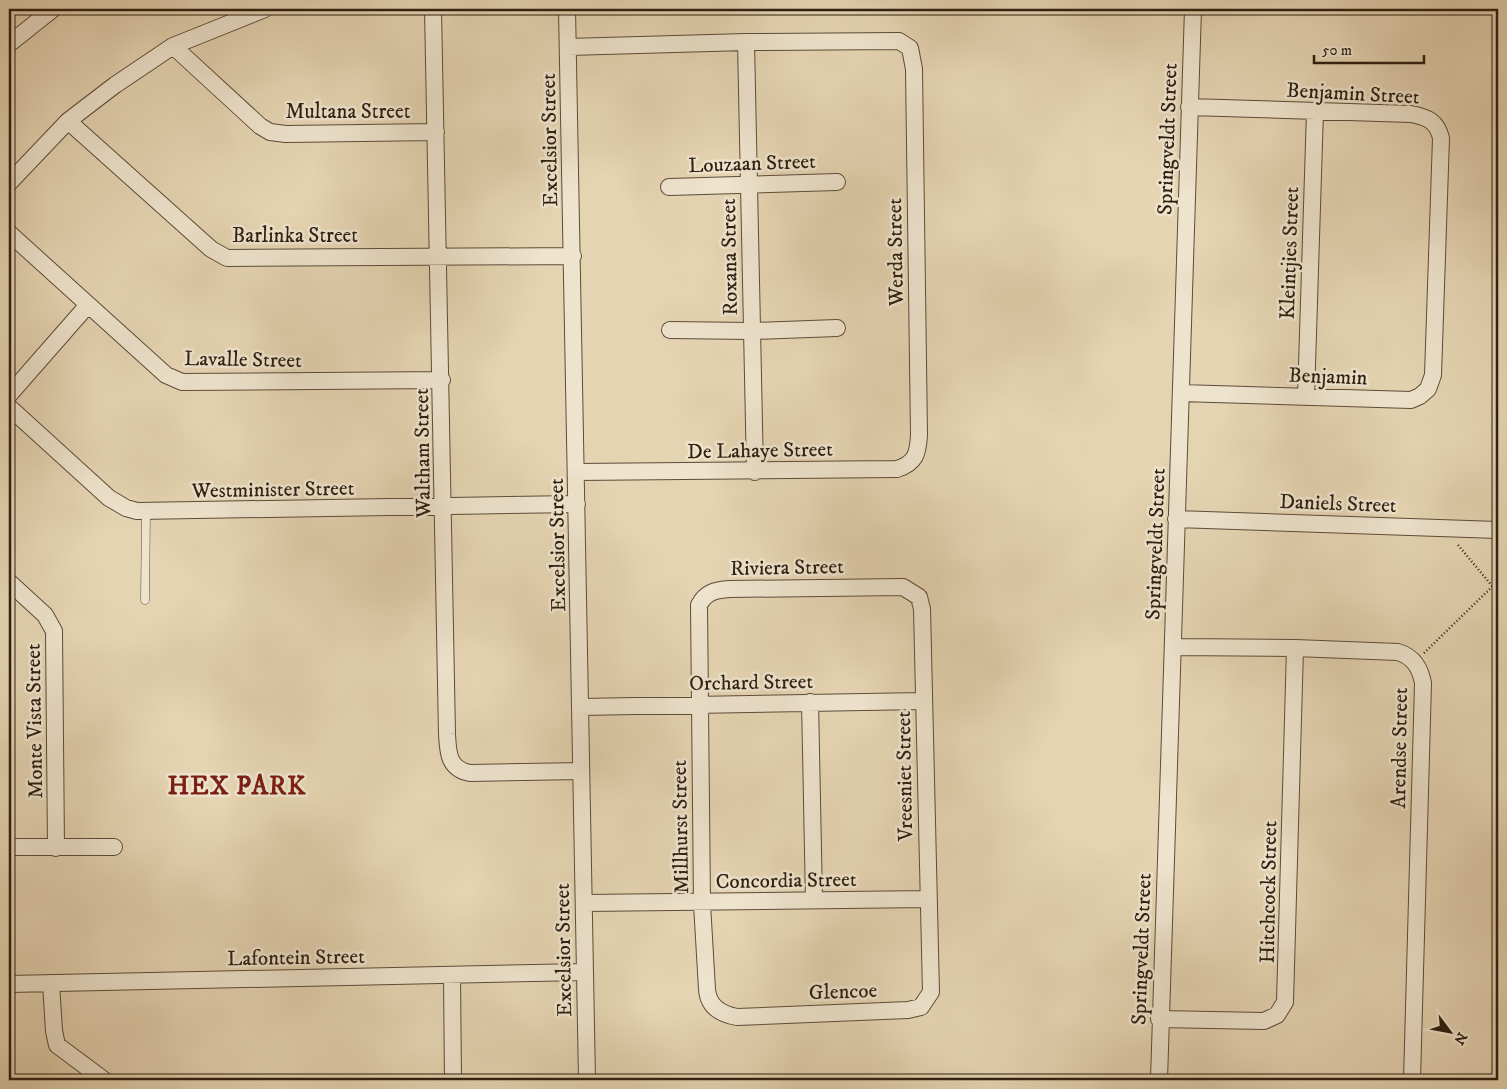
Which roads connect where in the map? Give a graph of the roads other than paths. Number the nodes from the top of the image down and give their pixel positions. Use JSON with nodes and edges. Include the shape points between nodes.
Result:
{"nodes":[{"id":1,"x":54,"y":9,"type":"edge"},
{"id":2,"x":266,"y":9,"type":"edge"},
{"id":3,"x":433,"y":9,"type":"edge"},
{"id":4,"x":567,"y":9,"type":"edge"},
{"id":5,"x":1193,"y":9,"type":"edge"},
{"id":6,"x":11,"y":36,"type":"edge"},
{"id":7,"x":746,"y":42,"type":"junction"},
{"id":8,"x":173,"y":46,"type":"junction"},
{"id":9,"x":568,"y":48,"type":"junction"},
{"id":10,"x":1190,"y":107,"type":"junction"},
{"id":11,"x":1315,"y":111,"type":"junction"},
{"id":12,"x":68,"y":121,"type":"junction"},
{"id":13,"x":436,"y":132,"type":"junction"},
{"id":14,"x":837,"y":182,"type":"dead end"},
{"id":15,"x":9,"y":183,"type":"edge"},
{"id":16,"x":749,"y":185,"type":"junction"},
{"id":17,"x":669,"y":187,"type":"dead end"},
{"id":18,"x":9,"y":234,"type":"edge"},
{"id":19,"x":440,"y":256,"type":"junction"},
{"id":20,"x":573,"y":256,"type":"junction"},
{"id":21,"x":87,"y":306,"type":"junction"},
{"id":22,"x":837,"y":328,"type":"dead end"},
{"id":23,"x":670,"y":330,"type":"dead end"},
{"id":24,"x":752,"y":331,"type":"junction"},
{"id":25,"x":1434,"y":348,"type":"joint"},
{"id":26,"x":442,"y":380,"type":"junction"},
{"id":27,"x":1181,"y":393,"type":"junction"},
{"id":28,"x":9,"y":395,"type":"edge"},
{"id":29,"x":1306,"y":397,"type":"junction"},
{"id":30,"x":9,"y":407,"type":"edge"},
{"id":31,"x":919,"y":434,"type":"joint"},
{"id":32,"x":577,"y":472,"type":"junction"},
{"id":33,"x":755,"y":472,"type":"junction"},
{"id":34,"x":577,"y":504,"type":"junction"},
{"id":35,"x":444,"y":506,"type":"junction"},
{"id":36,"x":146,"y":512,"type":"junction"},
{"id":37,"x":1176,"y":519,"type":"junction"},
{"id":38,"x":1498,"y":530,"type":"edge"},
{"id":39,"x":9,"y":582,"type":"edge"},
{"id":40,"x":896,"y":587,"type":"joint"},
{"id":41,"x":145,"y":600,"type":"dead end"},
{"id":42,"x":698,"y":620,"type":"joint"},
{"id":43,"x":1174,"y":647,"type":"junction"},
{"id":44,"x":1295,"y":648,"type":"junction"},
{"id":45,"x":923,"y":701,"type":"junction"},
{"id":46,"x":810,"y":702,"type":"junction"},
{"id":47,"x":700,"y":704,"type":"junction"},
{"id":48,"x":580,"y":707,"type":"junction"},
{"id":49,"x":581,"y":771,"type":"junction"},
{"id":50,"x":9,"y":847,"type":"edge"},
{"id":51,"x":114,"y":847,"type":"dead end"},
{"id":52,"x":56,"y":848,"type":"junction"},
{"id":53,"x":928,"y":899,"type":"junction"},
{"id":54,"x":814,"y":900,"type":"junction"},
{"id":55,"x":584,"y":903,"type":"junction"},
{"id":56,"x":702,"y":904,"type":"junction"},
{"id":57,"x":584,"y":972,"type":"junction"},
{"id":58,"x":452,"y":976,"type":"junction"},
{"id":59,"x":932,"y":981,"type":"joint"},
{"id":60,"x":51,"y":983,"type":"junction"},
{"id":61,"x":9,"y":984,"type":"edge"},
{"id":62,"x":736,"y":1017,"type":"joint"},
{"id":63,"x":1160,"y":1020,"type":"junction"},
{"id":64,"x":104,"y":1080,"type":"edge"},
{"id":65,"x":454,"y":1080,"type":"edge"},
{"id":66,"x":587,"y":1080,"type":"edge"},
{"id":67,"x":1159,"y":1080,"type":"edge"},
{"id":68,"x":1412,"y":1080,"type":"edge"}],
"edges":[{"from":1,"to":6,"type":"street"},
{"from":2,"to":8,"type":"street"},
{"from":3,"to":13,"type":"street","name":"Waltham Street"},
{"from":4,"to":9,"type":"street","name":"Excelsior Street"},
{"from":5,"to":10,"type":"street","name":"Springveldt Street"},
{"from":7,"to":9,"type":"street","name":"Werda Street"},
{"from":7,"to":16,"type":"street","name":"Roxana Street"},
{"from":7,"to":31,"type":"street","name":"Werda Street","via":[[900,41],[910,48],[914,68]]},
{"from":8,"to":12,"type":"street"},
{"from":8,"to":13,"type":"street","name":"Multana Street","via":[[270,132]]},
{"from":9,"to":20,"type":"street","name":"Excelsior Street"},
{"from":10,"to":11,"type":"street","name":"Benjamin Street"},
{"from":10,"to":27,"type":"street","name":"Springveldt Street"},
{"from":11,"to":25,"type":"street","name":"Benjamin Street","via":[[1411,114],[1429,118],[1440,130]]},
{"from":11,"to":29,"type":"street","name":"Kleintjies Street"},
{"from":12,"to":15,"type":"street"},
{"from":12,"to":19,"type":"street","name":"Barlinka Street","via":[[220,256],[238,259]]},
{"from":13,"to":19,"type":"street","name":"Waltham Street"},
{"from":14,"to":16,"type":"street","name":"Louzaan Street"},
{"from":16,"to":17,"type":"street","name":"Louzaan Street"},
{"from":16,"to":24,"type":"street","name":"Roxana Street"},
{"from":18,"to":21,"type":"street","name":"Lavalle Street"},
{"from":19,"to":20,"type":"street","name":"Barlinka Street"},
{"from":19,"to":26,"type":"street","name":"Waltham Street"},
{"from":20,"to":32,"type":"street","name":"Excelsior Street"},
{"from":21,"to":26,"type":"street","name":"Lavalle Street","via":[[166,374],[182,382]]},
{"from":21,"to":28,"type":"street"},
{"from":22,"to":24,"type":"street"},
{"from":23,"to":24,"type":"street"},
{"from":24,"to":33,"type":"street","name":"Roxana Street"},
{"from":25,"to":29,"type":"street","name":"Benjamin","via":[[1432,380],[1428,389],[1416,399]]},
{"from":26,"to":35,"type":"street","name":"Waltham Street"},
{"from":27,"to":29,"type":"street","name":"Benjamin"},
{"from":27,"to":37,"type":"street","name":"Springveldt Street"},
{"from":30,"to":36,"type":"street","name":"Westminister Street","via":[[109,498],[126,508]]},
{"from":31,"to":33,"type":"street","name":"De Lahaye Street","via":[[914,460],[896,469]]},
{"from":32,"to":33,"type":"street","name":"De Lahaye Street"},
{"from":32,"to":34,"type":"street","name":"Excelsior Street"},
{"from":34,"to":35,"type":"street","name":"Westminister Street"},
{"from":34,"to":48,"type":"street","name":"Excelsior Street"},
{"from":35,"to":36,"type":"street","name":"Westminister Street"},
{"from":35,"to":49,"type":"street","name":"Waltham Street","via":[[450,760],[457,768],[470,773]]},
{"from":36,"to":41,"type":"lane"},
{"from":37,"to":38,"type":"street","name":"Daniels Street"},
{"from":37,"to":43,"type":"street","name":"Springveldt Street"},
{"from":39,"to":52,"type":"street","name":"Monte Vista Street","via":[[45,615],[54,631]]},
{"from":40,"to":42,"type":"street","name":"Riviera Street","via":[[718,590],[702,599]]},
{"from":40,"to":45,"type":"street","name":"Vreesniet Street","via":[[908,588],[921,603]]},
{"from":42,"to":47,"type":"street","name":"Millhurst Street"},
{"from":43,"to":44,"type":"street","name":"Arendse Street"},
{"from":43,"to":63,"type":"street","name":"Springveldt Street"},
{"from":44,"to":63,"type":"street","name":"Hitchcock Street","via":[[1285,1002],[1276,1015],[1264,1022]]},
{"from":44,"to":68,"type":"street","name":"Arendse Street","via":[[1398,652],[1408,656],[1419,667],[1423,683]]},
{"from":45,"to":46,"type":"street","name":"Orchard Street"},
{"from":45,"to":53,"type":"street","name":"Vreesniet Street"},
{"from":46,"to":47,"type":"street","name":"Orchard Street"},
{"from":46,"to":54,"type":"street"},
{"from":47,"to":48,"type":"street","name":"Orchard Street"},
{"from":47,"to":56,"type":"street","name":"Millhurst Street"},
{"from":48,"to":49,"type":"street","name":"Excelsior Street"},
{"from":49,"to":55,"type":"street","name":"Excelsior Street"},
{"from":50,"to":52,"type":"street"},
{"from":51,"to":52,"type":"street"},
{"from":53,"to":54,"type":"street","name":"Concordia Street"},
{"from":53,"to":59,"type":"street","name":"Vreesniet Street"},
{"from":54,"to":56,"type":"street","name":"Concordia Street"},
{"from":55,"to":56,"type":"street","name":"Concordia Street"},
{"from":55,"to":57,"type":"street","name":"Excelsior Street"},
{"from":56,"to":62,"type":"street","name":"Millhurst Street","via":[[708,996],[720,1012]]},
{"from":57,"to":58,"type":"street","name":"Lafontein Street"},
{"from":57,"to":66,"type":"street","name":"Excelsior Street"},
{"from":58,"to":60,"type":"street","name":"Lafontein Street"},
{"from":58,"to":65,"type":"street"},
{"from":59,"to":62,"type":"street","name":"Glencoe","via":[[928,999],[915,1009]]},
{"from":60,"to":61,"type":"street","name":"Lafontein Street"},
{"from":60,"to":64,"type":"street","via":[[57,1046]]},
{"from":63,"to":67,"type":"street","name":"Springveldt Street"}]}
